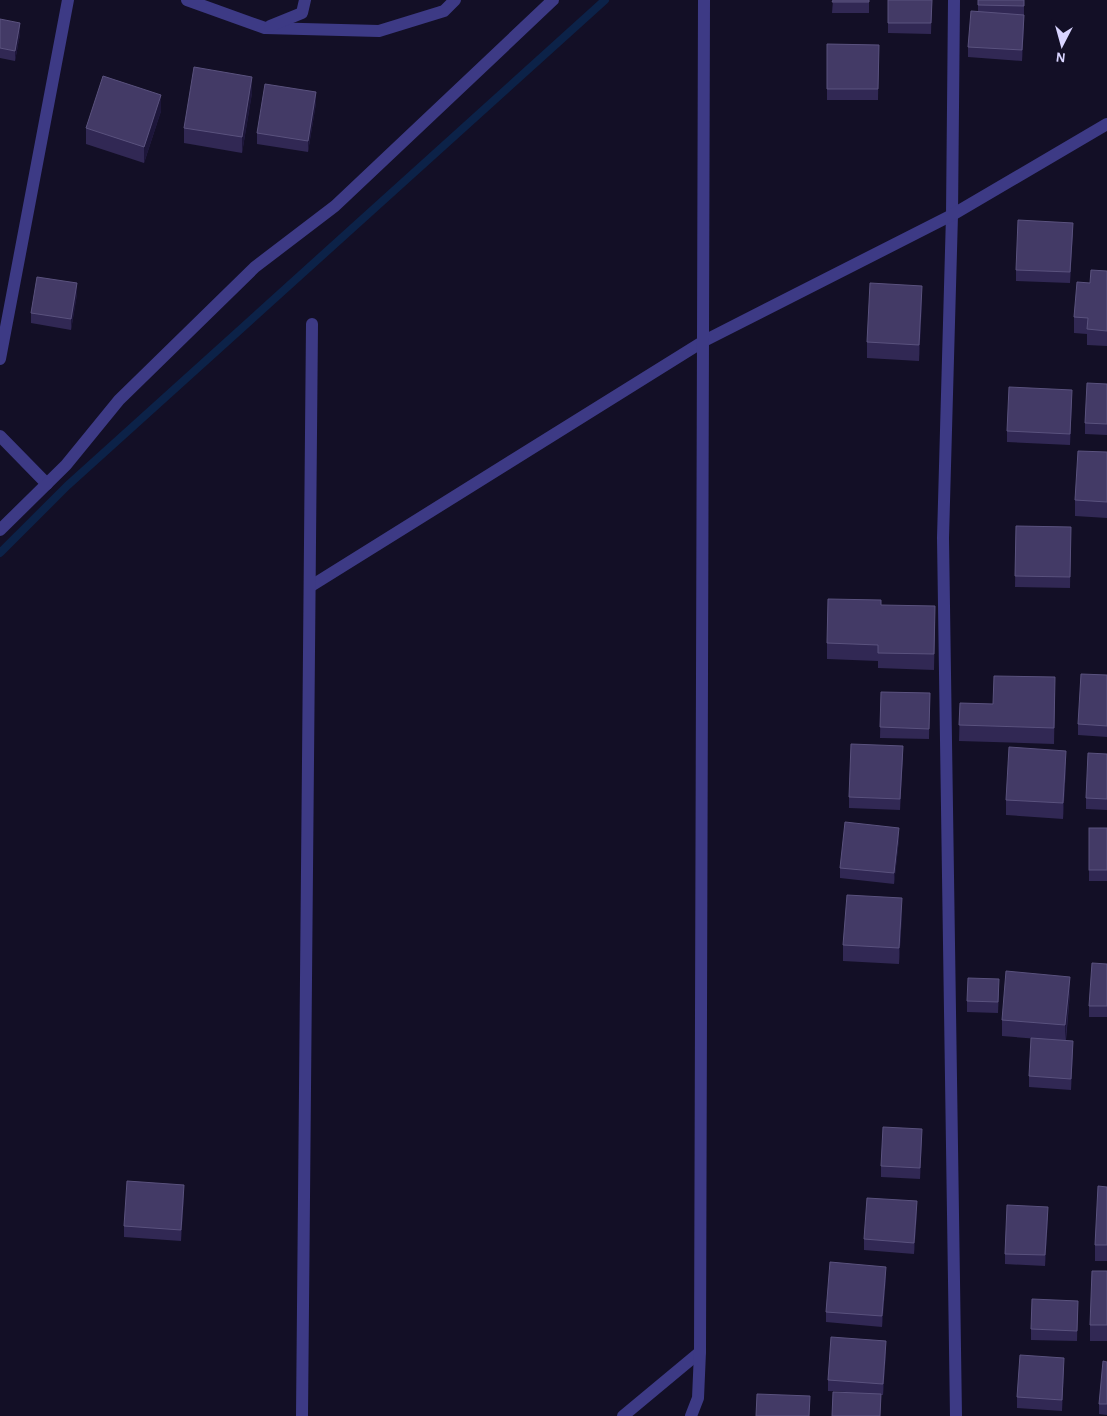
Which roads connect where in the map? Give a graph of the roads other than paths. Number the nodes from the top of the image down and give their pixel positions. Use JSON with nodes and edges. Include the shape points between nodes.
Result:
{"nodes":[{"id":1,"x":68,"y":0,"type":"edge"},
{"id":2,"x":187,"y":0,"type":"edge"},
{"id":3,"x":305,"y":0,"type":"edge"},
{"id":4,"x":455,"y":0,"type":"edge"},
{"id":5,"x":553,"y":0,"type":"edge"},
{"id":6,"x":704,"y":0,"type":"edge"},
{"id":7,"x":954,"y":0,"type":"edge"},
{"id":8,"x":265,"y":28,"type":"junction"},
{"id":9,"x":1107,"y":124,"type":"edge"},
{"id":10,"x":952,"y":214,"type":"junction"},
{"id":11,"x":312,"y":324,"type":"dead end"},
{"id":12,"x":704,"y":341,"type":"junction"},
{"id":13,"x":0,"y":359,"type":"edge"},
{"id":14,"x":0,"y":436,"type":"edge"},
{"id":15,"x":47,"y":484,"type":"junction"},
{"id":16,"x":0,"y":530,"type":"edge"},
{"id":17,"x":311,"y":586,"type":"junction"},
{"id":18,"x":700,"y":1352,"type":"junction"},
{"id":19,"x":302,"y":1416,"type":"edge"},
{"id":20,"x":623,"y":1416,"type":"edge"},
{"id":21,"x":692,"y":1416,"type":"edge"},
{"id":22,"x":956,"y":1416,"type":"edge"}],
"edges":[{"from":1,"to":13,"type":"street"},
{"from":2,"to":8,"type":"street"},
{"from":3,"to":8,"type":"street","via":[[302,13]]},
{"from":4,"to":8,"type":"street","via":[[444,11],[379,31]]},
{"from":5,"to":15,"type":"street","via":[[335,206],[255,267],[119,400]]},
{"from":6,"to":12,"type":"street"},
{"from":7,"to":10,"type":"street"},
{"from":9,"to":10,"type":"street"},
{"from":10,"to":12,"type":"street"},
{"from":10,"to":22,"type":"street","via":[[943,538]]},
{"from":11,"to":17,"type":"street"},
{"from":12,"to":17,"type":"street"},
{"from":12,"to":18,"type":"street"},
{"from":14,"to":15,"type":"street"},
{"from":15,"to":16,"type":"street"},
{"from":17,"to":19,"type":"street"},
{"from":18,"to":20,"type":"street"},
{"from":18,"to":21,"type":"street","via":[[698,1398]]}]}
